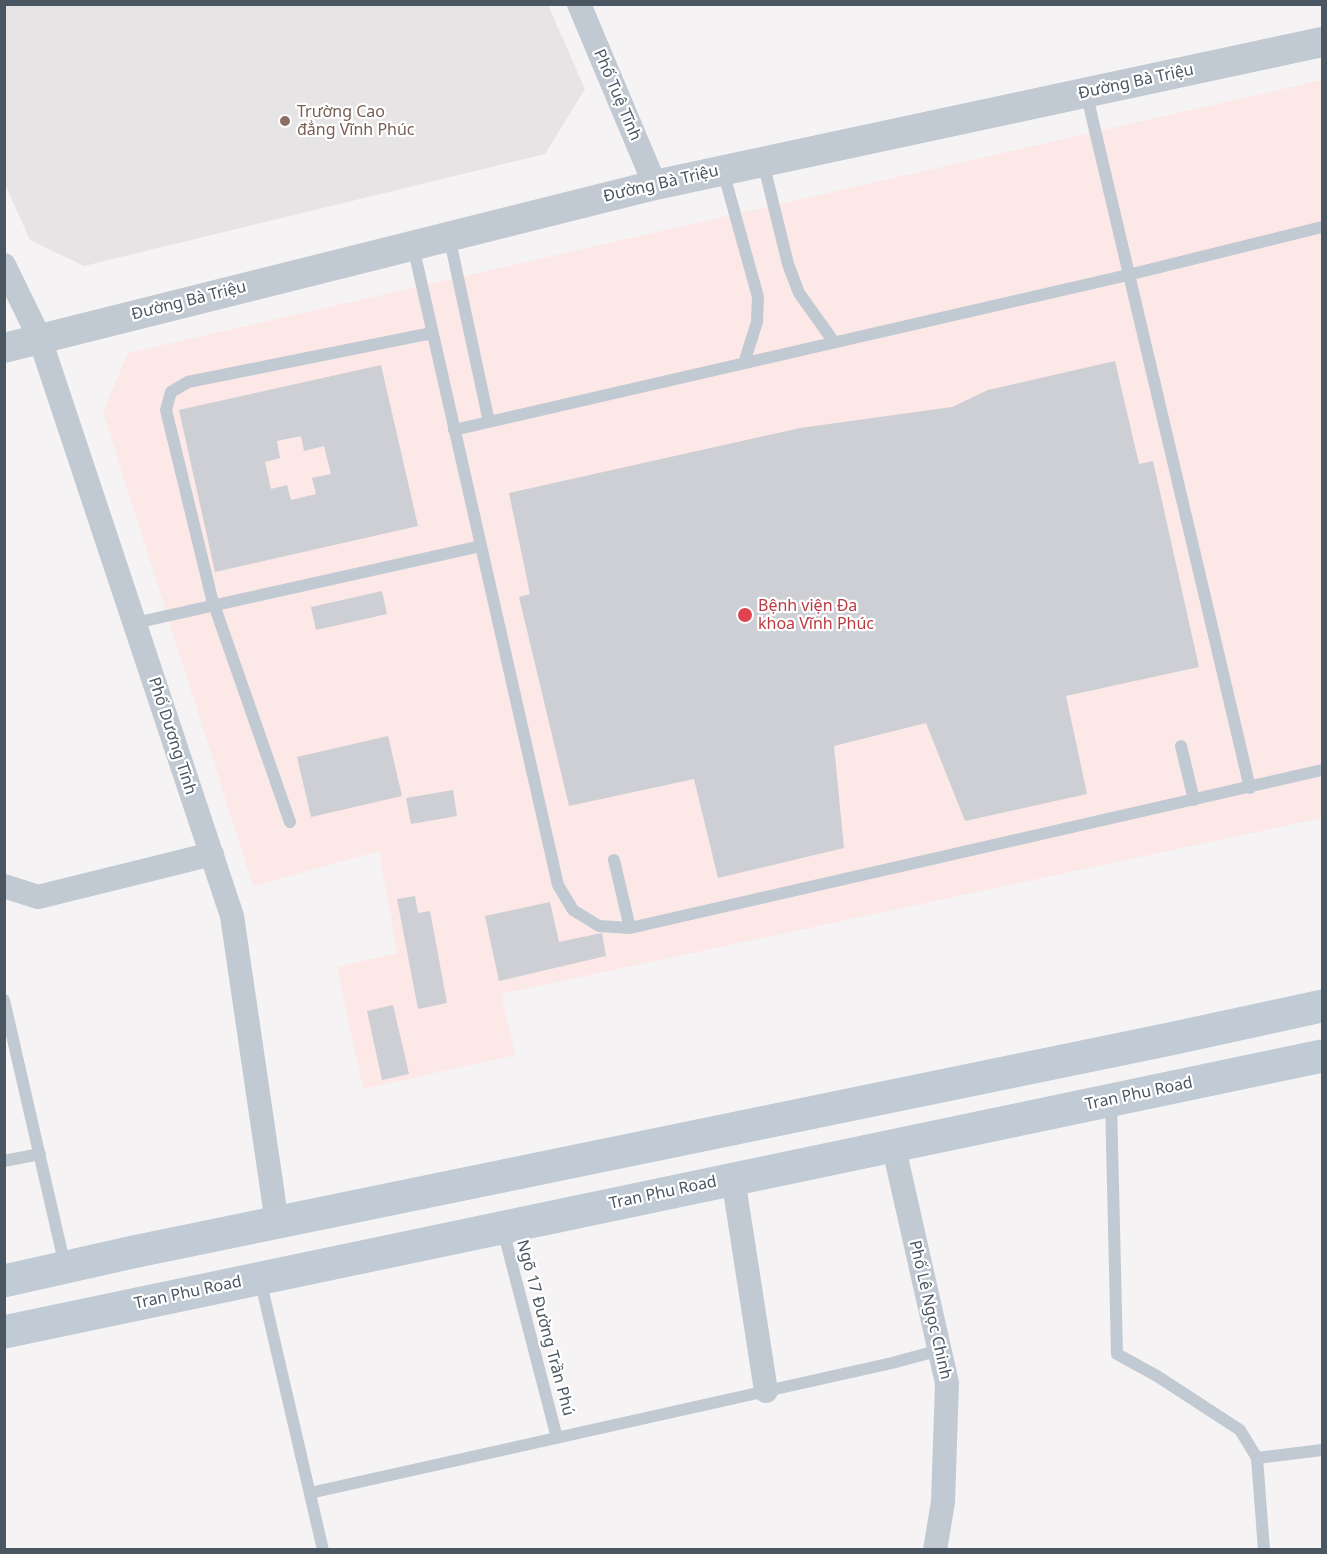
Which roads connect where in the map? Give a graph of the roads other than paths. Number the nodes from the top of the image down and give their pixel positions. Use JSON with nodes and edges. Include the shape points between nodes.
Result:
{"nodes":[{"id":1,"x":579,"y":4,"type":"edge"},
{"id":2,"x":1323,"y":42,"type":"edge"},
{"id":3,"x":1086,"y":92,"type":"junction"},
{"id":4,"x":763,"y":161,"type":"junction"},
{"id":5,"x":723,"y":170,"type":"junction"},
{"id":6,"x":656,"y":184,"type":"junction"},
{"id":7,"x":1323,"y":227,"type":"edge"},
{"id":8,"x":449,"y":236,"type":"junction"},
{"id":9,"x":413,"y":245,"type":"junction"},
{"id":10,"x":4,"y":265,"type":"edge"},
{"id":11,"x":1128,"y":275,"type":"junction"},
{"id":12,"x":432,"y":333,"type":"junction"},
{"id":13,"x":40,"y":339,"type":"junction"},
{"id":14,"x":834,"y":342,"type":"junction"},
{"id":15,"x":4,"y":348,"type":"edge"},
{"id":16,"x":744,"y":363,"type":"junction"},
{"id":17,"x":489,"y":422,"type":"junction"},
{"id":18,"x":454,"y":430,"type":"junction"},
{"id":19,"x":480,"y":546,"type":"junction"},
{"id":20,"x":215,"y":605,"type":"junction"},
{"id":21,"x":135,"y":623,"type":"junction"},
{"id":22,"x":1181,"y":746,"type":"dead end"},
{"id":23,"x":1323,"y":770,"type":"edge"},
{"id":24,"x":1250,"y":788,"type":"junction"},
{"id":25,"x":1194,"y":800,"type":"junction"},
{"id":26,"x":290,"y":822,"type":"dead end"},
{"id":27,"x":212,"y":854,"type":"junction"},
{"id":28,"x":614,"y":861,"type":"dead end"},
{"id":29,"x":4,"y":886,"type":"edge"},
{"id":30,"x":630,"y":928,"type":"junction"},
{"id":31,"x":4,"y":1000,"type":"edge"},
{"id":32,"x":1318,"y":1004,"type":"edge"},
{"id":33,"x":1321,"y":1063,"type":"edge"},
{"id":34,"x":1111,"y":1099,"type":"junction"},
{"id":35,"x":893,"y":1144,"type":"junction"},
{"id":36,"x":40,"y":1154,"type":"junction"},
{"id":37,"x":4,"y":1161,"type":"edge"},
{"id":38,"x":733,"y":1178,"type":"junction"},
{"id":39,"x":277,"y":1223,"type":"junction"},
{"id":40,"x":502,"y":1227,"type":"junction"},
{"id":41,"x":65,"y":1268,"type":"junction"},
{"id":42,"x":260,"y":1278,"type":"junction"},
{"id":43,"x":4,"y":1281,"type":"edge"},
{"id":44,"x":4,"y":1332,"type":"edge"},
{"id":45,"x":940,"y":1350,"type":"junction"},
{"id":46,"x":766,"y":1391,"type":"junction"},
{"id":47,"x":557,"y":1438,"type":"junction"},
{"id":48,"x":1323,"y":1450,"type":"edge"},
{"id":49,"x":1257,"y":1458,"type":"junction"},
{"id":50,"x":310,"y":1493,"type":"junction"},
{"id":51,"x":323,"y":1550,"type":"edge"},
{"id":52,"x":935,"y":1550,"type":"edge"},
{"id":53,"x":1264,"y":1550,"type":"edge"}],
"edges":[{"from":1,"to":6,"type":"street","name":"Phố Tuệ Tĩnh"},
{"from":2,"to":3,"type":"street","name":"Đường Bà Triệu"},
{"from":3,"to":4,"type":"street","name":"Đường Bà Triệu"},
{"from":3,"to":11,"type":"lane"},
{"from":4,"to":5,"type":"street","name":"Đường Bà Triệu"},
{"from":4,"to":14,"type":"lane","via":[[788,264],[799,292]]},
{"from":5,"to":6,"type":"street","name":"Đường Bà Triệu"},
{"from":5,"to":16,"type":"lane","via":[[758,297],[757,321]]},
{"from":6,"to":8,"type":"street","name":"Đường Bà Triệu"},
{"from":7,"to":11,"type":"lane"},
{"from":8,"to":9,"type":"street","name":"Đường Bà Triệu"},
{"from":8,"to":17,"type":"lane"},
{"from":9,"to":12,"type":"lane"},
{"from":9,"to":13,"type":"street","name":"Đường Bà Triệu"},
{"from":10,"to":13,"type":"street","name":"Phố Dương Tĩnh"},
{"from":11,"to":14,"type":"lane"},
{"from":11,"to":24,"type":"lane"},
{"from":12,"to":18,"type":"lane"},
{"from":12,"to":20,"type":"lane","via":[[188,382],[171,392],[166,410]]},
{"from":13,"to":15,"type":"street","name":"Đường Bà Triệu"},
{"from":13,"to":21,"type":"street","name":"Phố Dương Tĩnh"},
{"from":14,"to":16,"type":"lane"},
{"from":16,"to":17,"type":"lane"},
{"from":17,"to":18,"type":"lane"},
{"from":18,"to":19,"type":"lane"},
{"from":19,"to":20,"type":"lane"},
{"from":19,"to":30,"type":"lane","via":[[558,885],[573,910],[599,926]]},
{"from":20,"to":21,"type":"lane"},
{"from":20,"to":26,"type":"lane"},
{"from":21,"to":27,"type":"street","name":"Phố Dương Tĩnh"},
{"from":22,"to":25,"type":"lane"},
{"from":23,"to":24,"type":"lane"},
{"from":24,"to":25,"type":"lane"},
{"from":25,"to":30,"type":"lane"},
{"from":27,"to":29,"type":"street","via":[[38,897]]},
{"from":27,"to":39,"type":"street","name":"Phố Dương Tĩnh","via":[[232,916]]},
{"from":28,"to":30,"type":"lane"},
{"from":31,"to":36,"type":"lane"},
{"from":32,"to":33,"type":"main road"},
{"from":32,"to":39,"type":"main road"},
{"from":33,"to":34,"type":"main road","name":"Tran Phu Road"},
{"from":34,"to":35,"type":"main road","name":"Tran Phu Road"},
{"from":34,"to":49,"type":"lane","via":[[1117,1354],[1240,1430]]},
{"from":35,"to":38,"type":"main road","name":"Tran Phu Road"},
{"from":35,"to":45,"type":"street","name":"Phố Lê Ngọc Chinh"},
{"from":36,"to":37,"type":"lane"},
{"from":36,"to":41,"type":"lane"},
{"from":38,"to":40,"type":"main road","name":"Tran Phu Road"},
{"from":38,"to":46,"type":"street"},
{"from":39,"to":41,"type":"main road"},
{"from":40,"to":42,"type":"main road","name":"Tran Phu Road"},
{"from":40,"to":47,"type":"lane","name":"Ngõ 17 Đường Trần Phú"},
{"from":41,"to":43,"type":"main road"},
{"from":42,"to":44,"type":"main road","name":"Tran Phu Road"},
{"from":42,"to":50,"type":"lane"},
{"from":45,"to":46,"type":"lane"},
{"from":45,"to":52,"type":"street","name":"Phố Lê Ngọc Chinh","via":[[947,1383],[946,1445]]},
{"from":46,"to":47,"type":"lane"},
{"from":47,"to":50,"type":"lane"},
{"from":48,"to":49,"type":"lane"},
{"from":49,"to":53,"type":"lane"},
{"from":50,"to":51,"type":"lane"}]}
